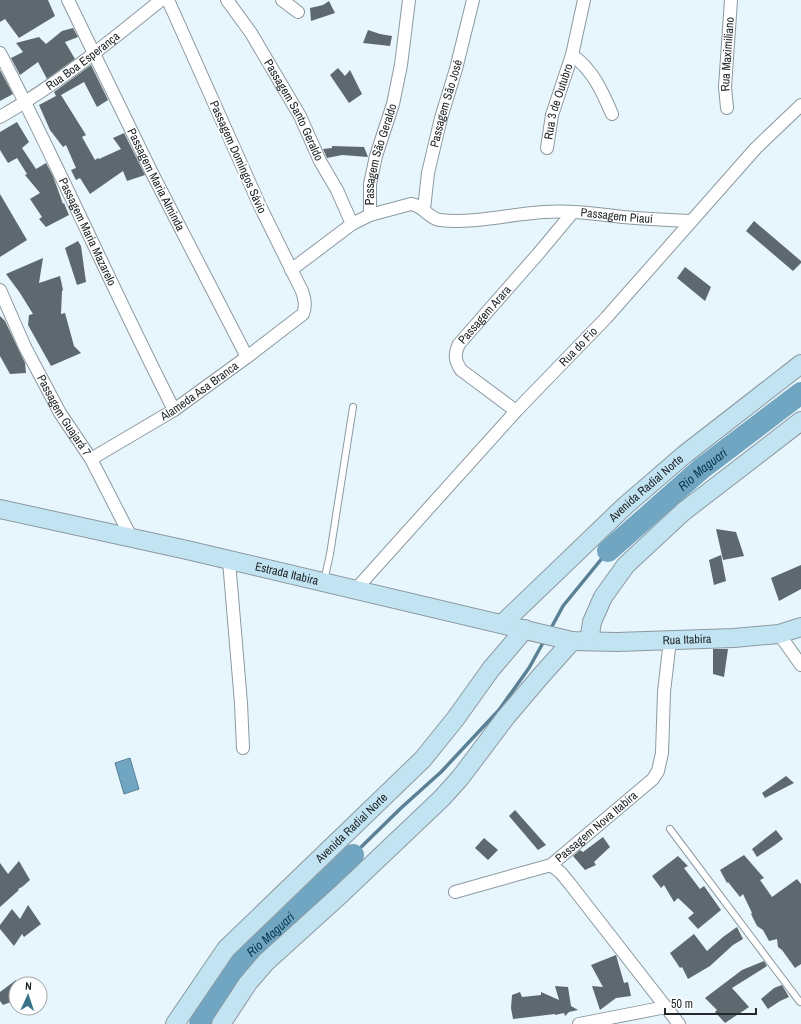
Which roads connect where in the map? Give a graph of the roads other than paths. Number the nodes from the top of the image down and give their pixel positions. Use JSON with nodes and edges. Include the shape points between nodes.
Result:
{"nodes":[{"id":1,"x":68,"y":0,"type":"edge"},
{"id":2,"x":161,"y":0,"type":"edge"},
{"id":3,"x":168,"y":0,"type":"edge"},
{"id":4,"x":227,"y":0,"type":"edge"},
{"id":5,"x":282,"y":0,"type":"edge"},
{"id":6,"x":409,"y":0,"type":"edge"},
{"id":7,"x":473,"y":0,"type":"edge"},
{"id":8,"x":584,"y":0,"type":"edge"},
{"id":9,"x":731,"y":0,"type":"edge"},
{"id":10,"x":298,"y":12,"type":"dead end"},
{"id":11,"x":0,"y":53,"type":"edge"},
{"id":12,"x":94,"y":54,"type":"junction"},
{"id":13,"x":572,"y":55,"type":"junction"},
{"id":14,"x":26,"y":102,"type":"junction"},
{"id":15,"x":801,"y":105,"type":"edge"},
{"id":16,"x":727,"y":108,"type":"dead end"},
{"id":17,"x":612,"y":114,"type":"dead end"},
{"id":18,"x":0,"y":117,"type":"edge"},
{"id":19,"x":546,"y":148,"type":"dead end"},
{"id":20,"x":424,"y":209,"type":"junction"},
{"id":21,"x":573,"y":212,"type":"junction"},
{"id":22,"x":370,"y":215,"type":"junction"},
{"id":23,"x":690,"y":221,"type":"junction"},
{"id":24,"x":352,"y":224,"type":"junction"},
{"id":25,"x":291,"y":270,"type":"junction"},
{"id":26,"x":0,"y":290,"type":"edge"},
{"id":27,"x":303,"y":314,"type":"joint"},
{"id":28,"x":247,"y":357,"type":"junction"},
{"id":29,"x":801,"y":364,"type":"edge"},
{"id":30,"x":353,"y":407,"type":"dead end"},
{"id":31,"x":174,"y":410,"type":"junction"},
{"id":32,"x":516,"y":411,"type":"junction"},
{"id":33,"x":801,"y":421,"type":"edge"},
{"id":34,"x":91,"y":459,"type":"junction"},
{"id":35,"x":0,"y":509,"type":"edge"},
{"id":36,"x":132,"y":538,"type":"junction"},
{"id":37,"x":229,"y":561,"type":"junction"},
{"id":38,"x":324,"y":582,"type":"junction"},
{"id":39,"x":356,"y":589,"type":"junction"},
{"id":40,"x":502,"y":624,"type":"junction"},
{"id":41,"x":801,"y":627,"type":"edge"},
{"id":42,"x":525,"y":629,"type":"junction"},
{"id":43,"x":779,"y":634,"type":"junction"},
{"id":44,"x":670,"y":640,"type":"junction"},
{"id":45,"x":581,"y":641,"type":"junction"},
{"id":46,"x":801,"y":665,"type":"edge"},
{"id":47,"x":242,"y":748,"type":"dead end"},
{"id":48,"x":670,"y":829,"type":"dead end"},
{"id":49,"x":551,"y":865,"type":"junction"},
{"id":50,"x":455,"y":892,"type":"dead end"},
{"id":51,"x":800,"y":1002,"type":"edge"},
{"id":52,"x":666,"y":1007,"type":"junction"},
{"id":53,"x":175,"y":1024,"type":"edge"},
{"id":54,"x":221,"y":1024,"type":"edge"},
{"id":55,"x":580,"y":1024,"type":"edge"},
{"id":56,"x":679,"y":1024,"type":"edge"}],
"edges":[{"from":1,"to":12,"type":"street","name":"Passagem Maria Alminda"},
{"from":2,"to":12,"type":"street","name":"Rua Boa Esperança"},
{"from":3,"to":25,"type":"street","name":"Passagem Domingos Sávio"},
{"from":4,"to":24,"type":"street","name":"Passagem Santo Geraldo","via":[[251,33],[296,110]]},
{"from":5,"to":10,"type":"street"},
{"from":6,"to":22,"type":"street","name":"Passagem São Geraldo","via":[[393,104],[370,184]]},
{"from":7,"to":20,"type":"street","name":"Passagem São José","via":[[428,173]]},
{"from":8,"to":13,"type":"street","name":"Rua 3 de Outubro"},
{"from":9,"to":16,"type":"street","name":"Rua Maximiliano","via":[[725,87]]},
{"from":11,"to":14,"type":"street","name":"Passagem Maria Mazarelo"},
{"from":12,"to":14,"type":"street","name":"Rua Boa Esperança"},
{"from":12,"to":28,"type":"street","name":"Passagem Maria Alminda"},
{"from":13,"to":17,"type":"street","name":"Rua 3 de Outubro","via":[[589,70]]},
{"from":13,"to":19,"type":"street","name":"Rua 3 de Outubro","via":[[552,115]]},
{"from":14,"to":18,"type":"street","name":"Rua Boa Esperança"},
{"from":14,"to":31,"type":"street","name":"Passagem Maria Mazarelo","via":[[136,336]]},
{"from":15,"to":23,"type":"street","name":"Rua do Fio","via":[[756,148]]},
{"from":20,"to":21,"type":"street","name":"Passagem Piauí","via":[[435,219],[453,220]]},
{"from":20,"to":22,"type":"street","via":[[412,204]]},
{"from":21,"to":23,"type":"street","name":"Passagem Piauí"},
{"from":21,"to":32,"type":"street","name":"Passagem Arara","via":[[455,351],[461,370]]},
{"from":22,"to":24,"type":"street","name":"Passagem São Geraldo"},
{"from":23,"to":32,"type":"street","name":"Rua do Fio","via":[[606,318]]},
{"from":24,"to":25,"type":"street","name":"Passagem São Geraldo"},
{"from":25,"to":27,"type":"street","name":"Passagem Domingos Sávio","via":[[304,298]]},
{"from":26,"to":34,"type":"street","name":"Passagem Guajará 7","via":[[25,347],[60,413]]},
{"from":27,"to":28,"type":"street","name":"Alameda Asa Branca"},
{"from":28,"to":31,"type":"street","name":"Alameda Asa Branca"},
{"from":29,"to":40,"type":"main road","name":"Avenida Radial Norte","via":[[684,455],[626,505]]},
{"from":30,"to":38,"type":"lane"},
{"from":31,"to":34,"type":"street","name":"Alameda Asa Branca"},
{"from":32,"to":39,"type":"street","name":"Rua do Fio"},
{"from":33,"to":45,"type":"main road","via":[[683,512],[626,565],[603,597]]},
{"from":34,"to":36,"type":"street","name":"Passagem Guajará 7"},
{"from":35,"to":36,"type":"main road","name":"Estrada Itabira"},
{"from":36,"to":37,"type":"main road","name":"Estrada Itabira"},
{"from":37,"to":38,"type":"main road","name":"Estrada Itabira"},
{"from":37,"to":47,"type":"street","via":[[241,703]]},
{"from":38,"to":39,"type":"main road","name":"Estrada Itabira"},
{"from":39,"to":40,"type":"main road","name":"Estrada Itabira"},
{"from":40,"to":42,"type":"main road","name":"Estrada Itabira"},
{"from":41,"to":43,"type":"main road","name":"Rua Itabira"},
{"from":42,"to":45,"type":"main road","name":"Estrada Itabira"},
{"from":42,"to":53,"type":"main road","name":"Avenida Radial Norte","via":[[491,669],[423,760],[226,949]]},
{"from":43,"to":44,"type":"main road","name":"Rua Itabira"},
{"from":43,"to":46,"type":"street"},
{"from":44,"to":45,"type":"main road","name":"Rua Itabira"},
{"from":44,"to":49,"type":"street","name":"Passagem Nova Itabira","via":[[664,692],[662,753],[658,771]]},
{"from":45,"to":54,"type":"main road","via":[[539,678],[442,798],[266,962],[248,983]]},
{"from":48,"to":51,"type":"lane"},
{"from":49,"to":50,"type":"street"},
{"from":49,"to":52,"type":"street","name":"Passagem Nova Itabira","via":[[561,872]]},
{"from":52,"to":55,"type":"street"},
{"from":52,"to":56,"type":"street","name":"Passagem Nova Itabira"}]}
